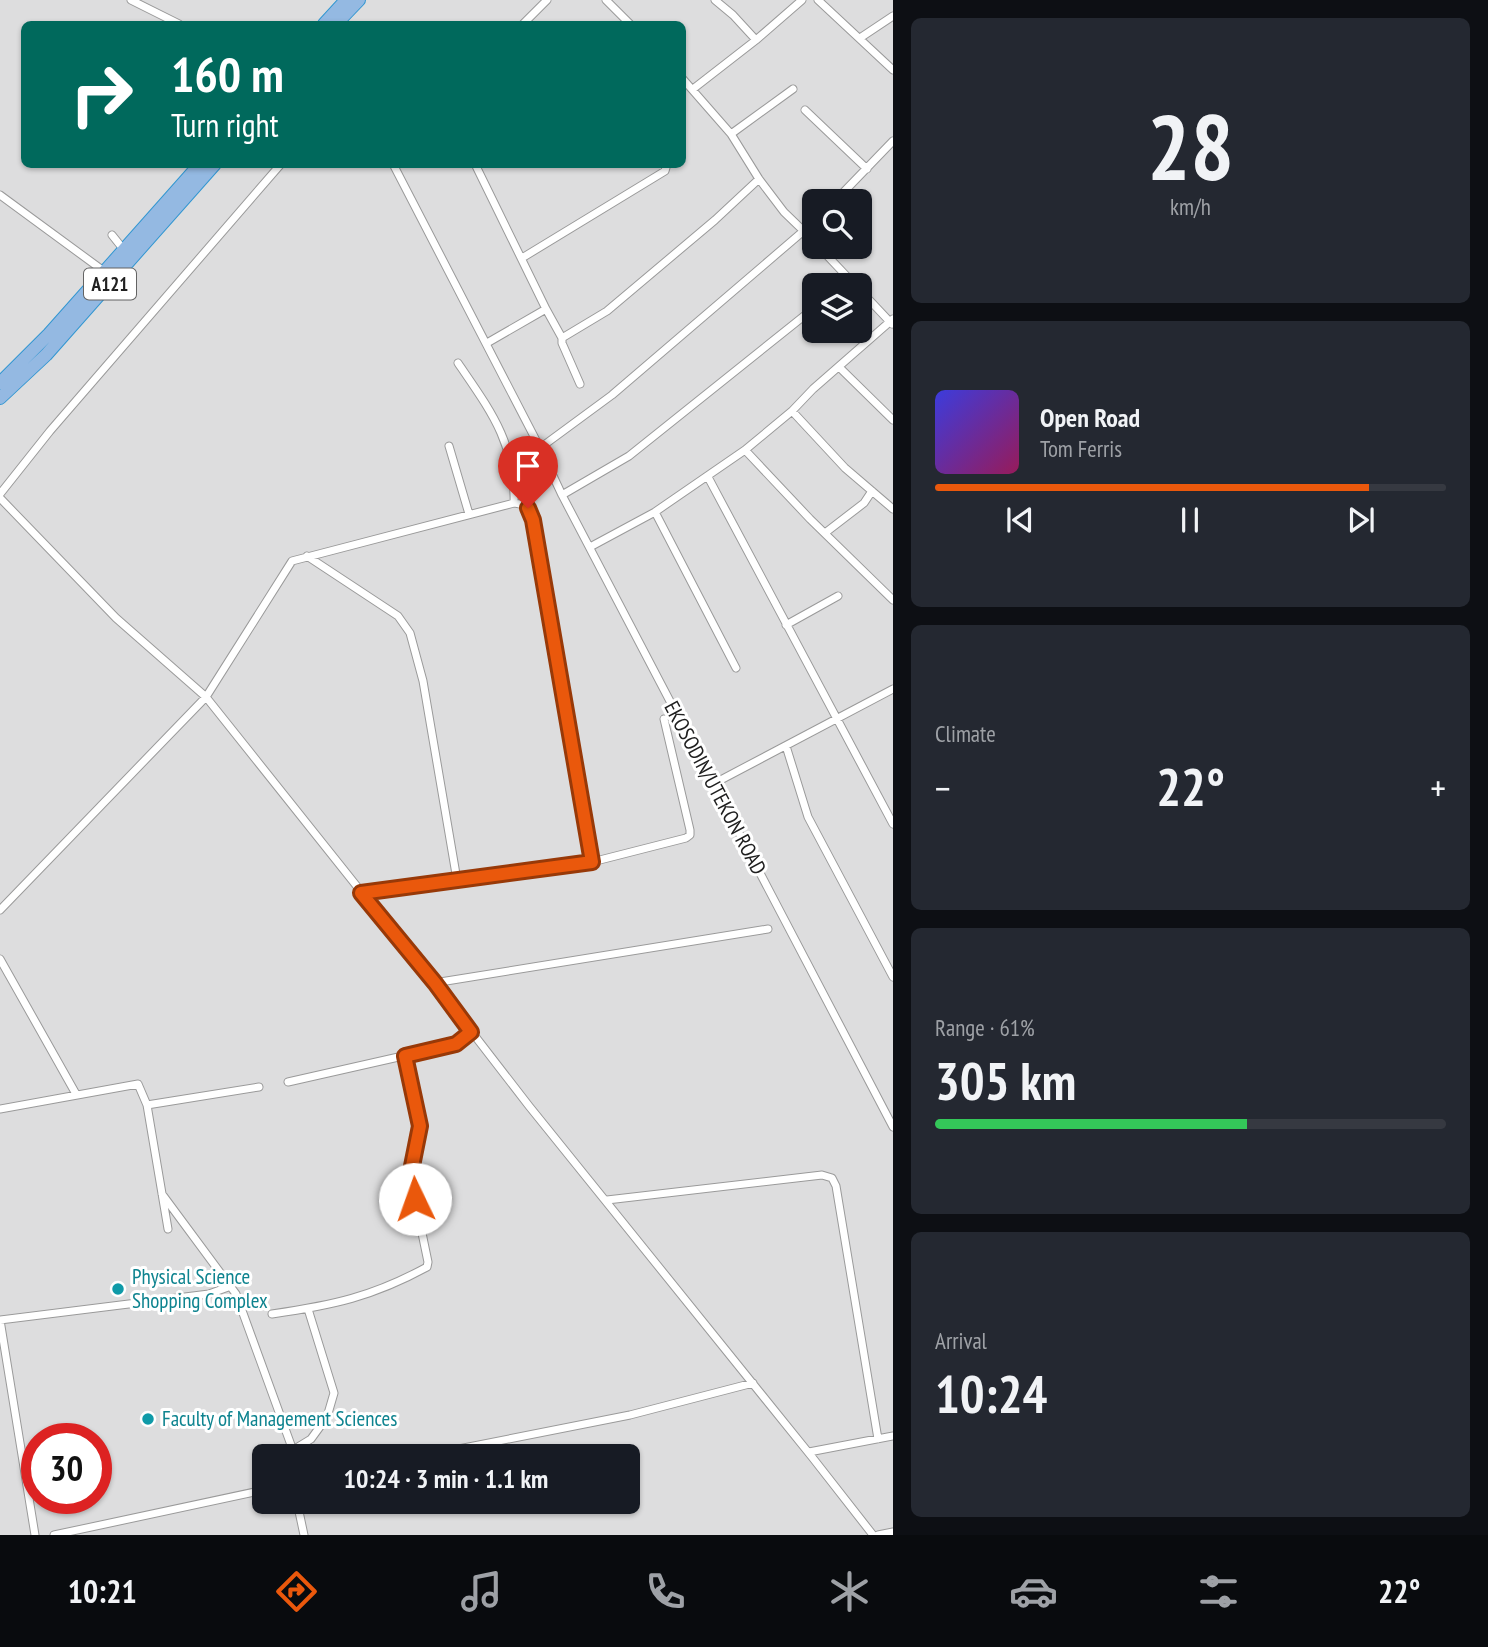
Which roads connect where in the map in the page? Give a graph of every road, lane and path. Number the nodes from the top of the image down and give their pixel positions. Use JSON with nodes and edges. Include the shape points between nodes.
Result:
{"nodes":[{"id":1,"x":131,"y":0,"type":"edge"},
{"id":2,"x":346,"y":0,"type":"edge"},
{"id":3,"x":359,"y":0,"type":"edge"},
{"id":4,"x":547,"y":0,"type":"edge"},
{"id":5,"x":606,"y":0,"type":"edge"},
{"id":6,"x":715,"y":0,"type":"edge"},
{"id":7,"x":802,"y":0,"type":"edge"},
{"id":8,"x":818,"y":0,"type":"edge"},
{"id":9,"x":893,"y":16,"type":"edge"},
{"id":10,"x":173,"y":21,"type":"edge"},
{"id":11,"x":327,"y":21,"type":"edge"},
{"id":12,"x":339,"y":21,"type":"edge"},
{"id":13,"x":530,"y":21,"type":"edge"},
{"id":14,"x":627,"y":21,"type":"edge"},
{"id":15,"x":860,"y":38,"type":"junction"},
{"id":16,"x":756,"y":40,"type":"junction"},
{"id":17,"x":893,"y":70,"type":"edge"},
{"id":18,"x":686,"y":82,"type":"edge"},
{"id":19,"x":693,"y":89,"type":"junction"},
{"id":20,"x":793,"y":89,"type":"dead end"},
{"id":21,"x":805,"y":110,"type":"dead end"},
{"id":22,"x":731,"y":134,"type":"junction"},
{"id":23,"x":893,"y":141,"type":"edge"},
{"id":24,"x":196,"y":168,"type":"edge"},
{"id":25,"x":211,"y":168,"type":"edge"},
{"id":26,"x":278,"y":168,"type":"edge"},
{"id":27,"x":395,"y":168,"type":"edge"},
{"id":28,"x":477,"y":168,"type":"edge"},
{"id":29,"x":666,"y":168,"type":"edge"},
{"id":30,"x":867,"y":169,"type":"junction"},
{"id":31,"x":760,"y":179,"type":"junction"},
{"id":32,"x":847,"y":189,"type":"edge"},
{"id":33,"x":0,"y":194,"type":"edge"},
{"id":34,"x":802,"y":228,"type":"edge"},
{"id":35,"x":802,"y":233,"type":"edge"},
{"id":36,"x":113,"y":235,"type":"dead end"},
{"id":37,"x":124,"y":250,"type":"junction"},
{"id":38,"x":522,"y":258,"type":"junction"},
{"id":39,"x":831,"y":259,"type":"edge"},
{"id":40,"x":105,"y":272,"type":"junction"},
{"id":41,"x":844,"y":273,"type":"edge"},
{"id":42,"x":872,"y":302,"type":"edge"},
{"id":43,"x":546,"y":309,"type":"junction"},
{"id":44,"x":802,"y":319,"type":"edge"},
{"id":45,"x":892,"y":322,"type":"edge"},
{"id":46,"x":562,"y":338,"type":"junction"},
{"id":47,"x":487,"y":343,"type":"junction"},
{"id":48,"x":458,"y":363,"type":"dead end"},
{"id":49,"x":27,"y":365,"type":"junction"},
{"id":50,"x":839,"y":367,"type":"junction"},
{"id":51,"x":0,"y":382,"type":"edge"},
{"id":52,"x":580,"y":384,"type":"dead end"},
{"id":53,"x":0,"y":398,"type":"edge"},
{"id":54,"x":792,"y":411,"type":"junction"},
{"id":55,"x":893,"y":420,"type":"edge"},
{"id":56,"x":449,"y":446,"type":"dead end"},
{"id":57,"x":540,"y":448,"type":"junction"},
{"id":58,"x":745,"y":450,"type":"junction"},
{"id":59,"x":708,"y":477,"type":"junction"},
{"id":60,"x":872,"y":491,"type":"junction"},
{"id":61,"x":562,"y":495,"type":"junction"},
{"id":62,"x":0,"y":496,"type":"edge"},
{"id":63,"x":514,"y":503,"type":"junction"},
{"id":64,"x":893,"y":509,"type":"edge"},
{"id":65,"x":655,"y":512,"type":"junction"},
{"id":66,"x":469,"y":514,"type":"junction"},
{"id":67,"x":825,"y":533,"type":"junction"},
{"id":68,"x":590,"y":547,"type":"junction"},
{"id":69,"x":307,"y":556,"type":"junction"},
{"id":70,"x":838,"y":596,"type":"dead end"},
{"id":71,"x":893,"y":600,"type":"edge"},
{"id":72,"x":786,"y":625,"type":"junction"},
{"id":73,"x":736,"y":668,"type":"dead end"},
{"id":74,"x":893,"y":689,"type":"edge"},
{"id":75,"x":206,"y":697,"type":"junction"},
{"id":76,"x":836,"y":718,"type":"junction"},
{"id":77,"x":664,"y":719,"type":"dead end"},
{"id":78,"x":786,"y":746,"type":"junction"},
{"id":79,"x":713,"y":783,"type":"junction"},
{"id":80,"x":893,"y":824,"type":"edge"},
{"id":81,"x":592,"y":862,"type":"junction"},
{"id":82,"x":457,"y":880,"type":"junction"},
{"id":83,"x":361,"y":893,"type":"junction"},
{"id":84,"x":0,"y":910,"type":"edge"},
{"id":85,"x":768,"y":929,"type":"dead end"},
{"id":86,"x":0,"y":959,"type":"edge"},
{"id":87,"x":893,"y":977,"type":"edge"},
{"id":88,"x":435,"y":983,"type":"junction"},
{"id":89,"x":471,"y":1032,"type":"junction"},
{"id":90,"x":405,"y":1056,"type":"junction"},
{"id":91,"x":288,"y":1082,"type":"dead end"},
{"id":92,"x":259,"y":1087,"type":"dead end"},
{"id":93,"x":76,"y":1094,"type":"junction"},
{"id":94,"x":147,"y":1105,"type":"junction"},
{"id":95,"x":0,"y":1109,"type":"edge"},
{"id":96,"x":893,"y":1127,"type":"edge"},
{"id":97,"x":162,"y":1194,"type":"junction"},
{"id":98,"x":607,"y":1200,"type":"junction"},
{"id":99,"x":168,"y":1229,"type":"dead end"},
{"id":100,"x":231,"y":1286,"type":"junction"},
{"id":101,"x":308,"y":1309,"type":"junction"},
{"id":102,"x":272,"y":1314,"type":"dead end"},
{"id":103,"x":753,"y":1383,"type":"junction"},
{"id":104,"x":893,"y":1436,"type":"edge"},
{"id":105,"x":878,"y":1439,"type":"junction"},
{"id":106,"x":291,"y":1444,"type":"edge"},
{"id":107,"x":306,"y":1444,"type":"edge"},
{"id":108,"x":484,"y":1444,"type":"edge"},
{"id":109,"x":808,"y":1452,"type":"junction"},
{"id":110,"x":252,"y":1493,"type":"edge"},
{"id":111,"x":300,"y":1514,"type":"edge"},
{"id":112,"x":893,"y":1532,"type":"edge"},
{"id":113,"x":35,"y":1535,"type":"edge"},
{"id":114,"x":54,"y":1535,"type":"edge"},
{"id":115,"x":304,"y":1535,"type":"edge"},
{"id":116,"x":873,"y":1535,"type":"edge"},
{"id":117,"x":878,"y":1535,"type":"edge"}],
"edges":[{"from":1,"to":10,"type":"street"},
{"from":2,"to":11,"type":"highway"},
{"from":3,"to":12,"type":"highway"},
{"from":4,"to":13,"type":"street"},
{"from":5,"to":14,"type":"street"},
{"from":6,"to":16,"type":"street"},
{"from":7,"to":16,"type":"street"},
{"from":8,"to":15,"type":"street"},
{"from":9,"to":15,"type":"street"},
{"from":15,"to":17,"type":"street"},
{"from":16,"to":19,"type":"street"},
{"from":18,"to":19,"type":"street"},
{"from":19,"to":22,"type":"street"},
{"from":20,"to":22,"type":"street"},
{"from":21,"to":30,"type":"street"},
{"from":22,"to":31,"type":"street"},
{"from":23,"to":30,"type":"street"},
{"from":24,"to":37,"type":"highway","number":"A121"},
{"from":25,"to":49,"type":"highway","number":"A121","via":[[54,346]]},
{"from":26,"to":62,"type":"street","via":[[50,431]]},
{"from":27,"to":47,"type":"street","name":"EKOSODIN/UTEKON ROAD"},
{"from":28,"to":38,"type":"street"},
{"from":29,"to":38,"type":"street"},
{"from":30,"to":32,"type":"street"},
{"from":31,"to":34,"type":"street"},
{"from":31,"to":46,"type":"street","via":[[607,311]]},
{"from":33,"to":40,"type":"street"},
{"from":35,"to":57,"type":"street","via":[[612,394]]},
{"from":36,"to":37,"type":"street"},
{"from":37,"to":40,"type":"highway","number":"A121"},
{"from":38,"to":43,"type":"street"},
{"from":39,"to":41,"type":"street"},
{"from":40,"to":49,"type":"highway","number":"A121"},
{"from":42,"to":45,"type":"street"},
{"from":43,"to":46,"type":"street"},
{"from":43,"to":47,"type":"street"},
{"from":44,"to":61,"type":"street","via":[[629,456]]},
{"from":45,"to":50,"type":"street"},
{"from":46,"to":52,"type":"street"},
{"from":47,"to":57,"type":"street","name":"EKOSODIN/UTEKON ROAD"},
{"from":48,"to":63,"type":"street","via":[[508,448]]},
{"from":49,"to":51,"type":"highway","number":"A121"},
{"from":49,"to":53,"type":"highway","number":"A121"},
{"from":50,"to":54,"type":"street"},
{"from":50,"to":55,"type":"street"},
{"from":54,"to":58,"type":"street"},
{"from":54,"to":60,"type":"street"},
{"from":56,"to":66,"type":"street"},
{"from":57,"to":61,"type":"street","name":"EKOSODIN/UTEKON ROAD"},
{"from":58,"to":59,"type":"street"},
{"from":58,"to":67,"type":"street"},
{"from":59,"to":65,"type":"street"},
{"from":59,"to":72,"type":"street"},
{"from":60,"to":64,"type":"street"},
{"from":60,"to":67,"type":"street","via":[[864,503]]},
{"from":61,"to":68,"type":"street","name":"EKOSODIN/UTEKON ROAD"},
{"from":62,"to":75,"type":"street","via":[[116,618]]},
{"from":63,"to":66,"type":"street"},
{"from":63,"to":81,"type":"street","via":[[523,503],[533,520]]},
{"from":65,"to":68,"type":"street"},
{"from":65,"to":73,"type":"street"},
{"from":66,"to":69,"type":"street"},
{"from":67,"to":71,"type":"street"},
{"from":68,"to":79,"type":"street","name":"EKOSODIN/UTEKON ROAD"},
{"from":69,"to":75,"type":"street","via":[[287,566]]},
{"from":69,"to":82,"type":"street","via":[[398,615],[410,633],[423,681]]},
{"from":70,"to":72,"type":"street"},
{"from":72,"to":76,"type":"street"},
{"from":74,"to":76,"type":"street"},
{"from":75,"to":83,"type":"street"},
{"from":75,"to":84,"type":"street"},
{"from":76,"to":78,"type":"street"},
{"from":76,"to":80,"type":"street"},
{"from":77,"to":81,"type":"street","via":[[690,835]]},
{"from":78,"to":79,"type":"street"},
{"from":78,"to":87,"type":"street","via":[[808,817]]},
{"from":79,"to":96,"type":"street","name":"EKOSODIN/UTEKON ROAD"},
{"from":81,"to":82,"type":"street"},
{"from":82,"to":83,"type":"street"},
{"from":83,"to":88,"type":"street"},
{"from":85,"to":88,"type":"street"},
{"from":86,"to":93,"type":"street"},
{"from":88,"to":89,"type":"street"},
{"from":89,"to":90,"type":"street","via":[[456,1044]]},
{"from":89,"to":98,"type":"street"},
{"from":90,"to":91,"type":"street"},
{"from":90,"to":101,"type":"street","via":[[420,1126],[411,1180],[427,1267],[383,1290]]},
{"from":92,"to":94,"type":"street"},
{"from":93,"to":94,"type":"street","via":[[138,1084]]},
{"from":93,"to":95,"type":"street"},
{"from":94,"to":97,"type":"street"},
{"from":97,"to":99,"type":"street"},
{"from":97,"to":100,"type":"street"},
{"from":98,"to":103,"type":"street"},
{"from":98,"to":105,"type":"street","via":[[822,1175],[832,1178]]},
{"from":100,"to":106,"type":"street","via":[[243,1307]]},
{"from":100,"to":113,"type":"street","via":[[209,1294],[0,1320]]},
{"from":101,"to":102,"type":"street"},
{"from":101,"to":107,"type":"street","via":[[334,1393],[327,1417]]},
{"from":103,"to":108,"type":"street","via":[[631,1415]]},
{"from":103,"to":109,"type":"street"},
{"from":104,"to":105,"type":"street"},
{"from":105,"to":109,"type":"street"},
{"from":109,"to":116,"type":"street"},
{"from":110,"to":114,"type":"street"},
{"from":111,"to":115,"type":"street"},
{"from":112,"to":117,"type":"street"}]}
